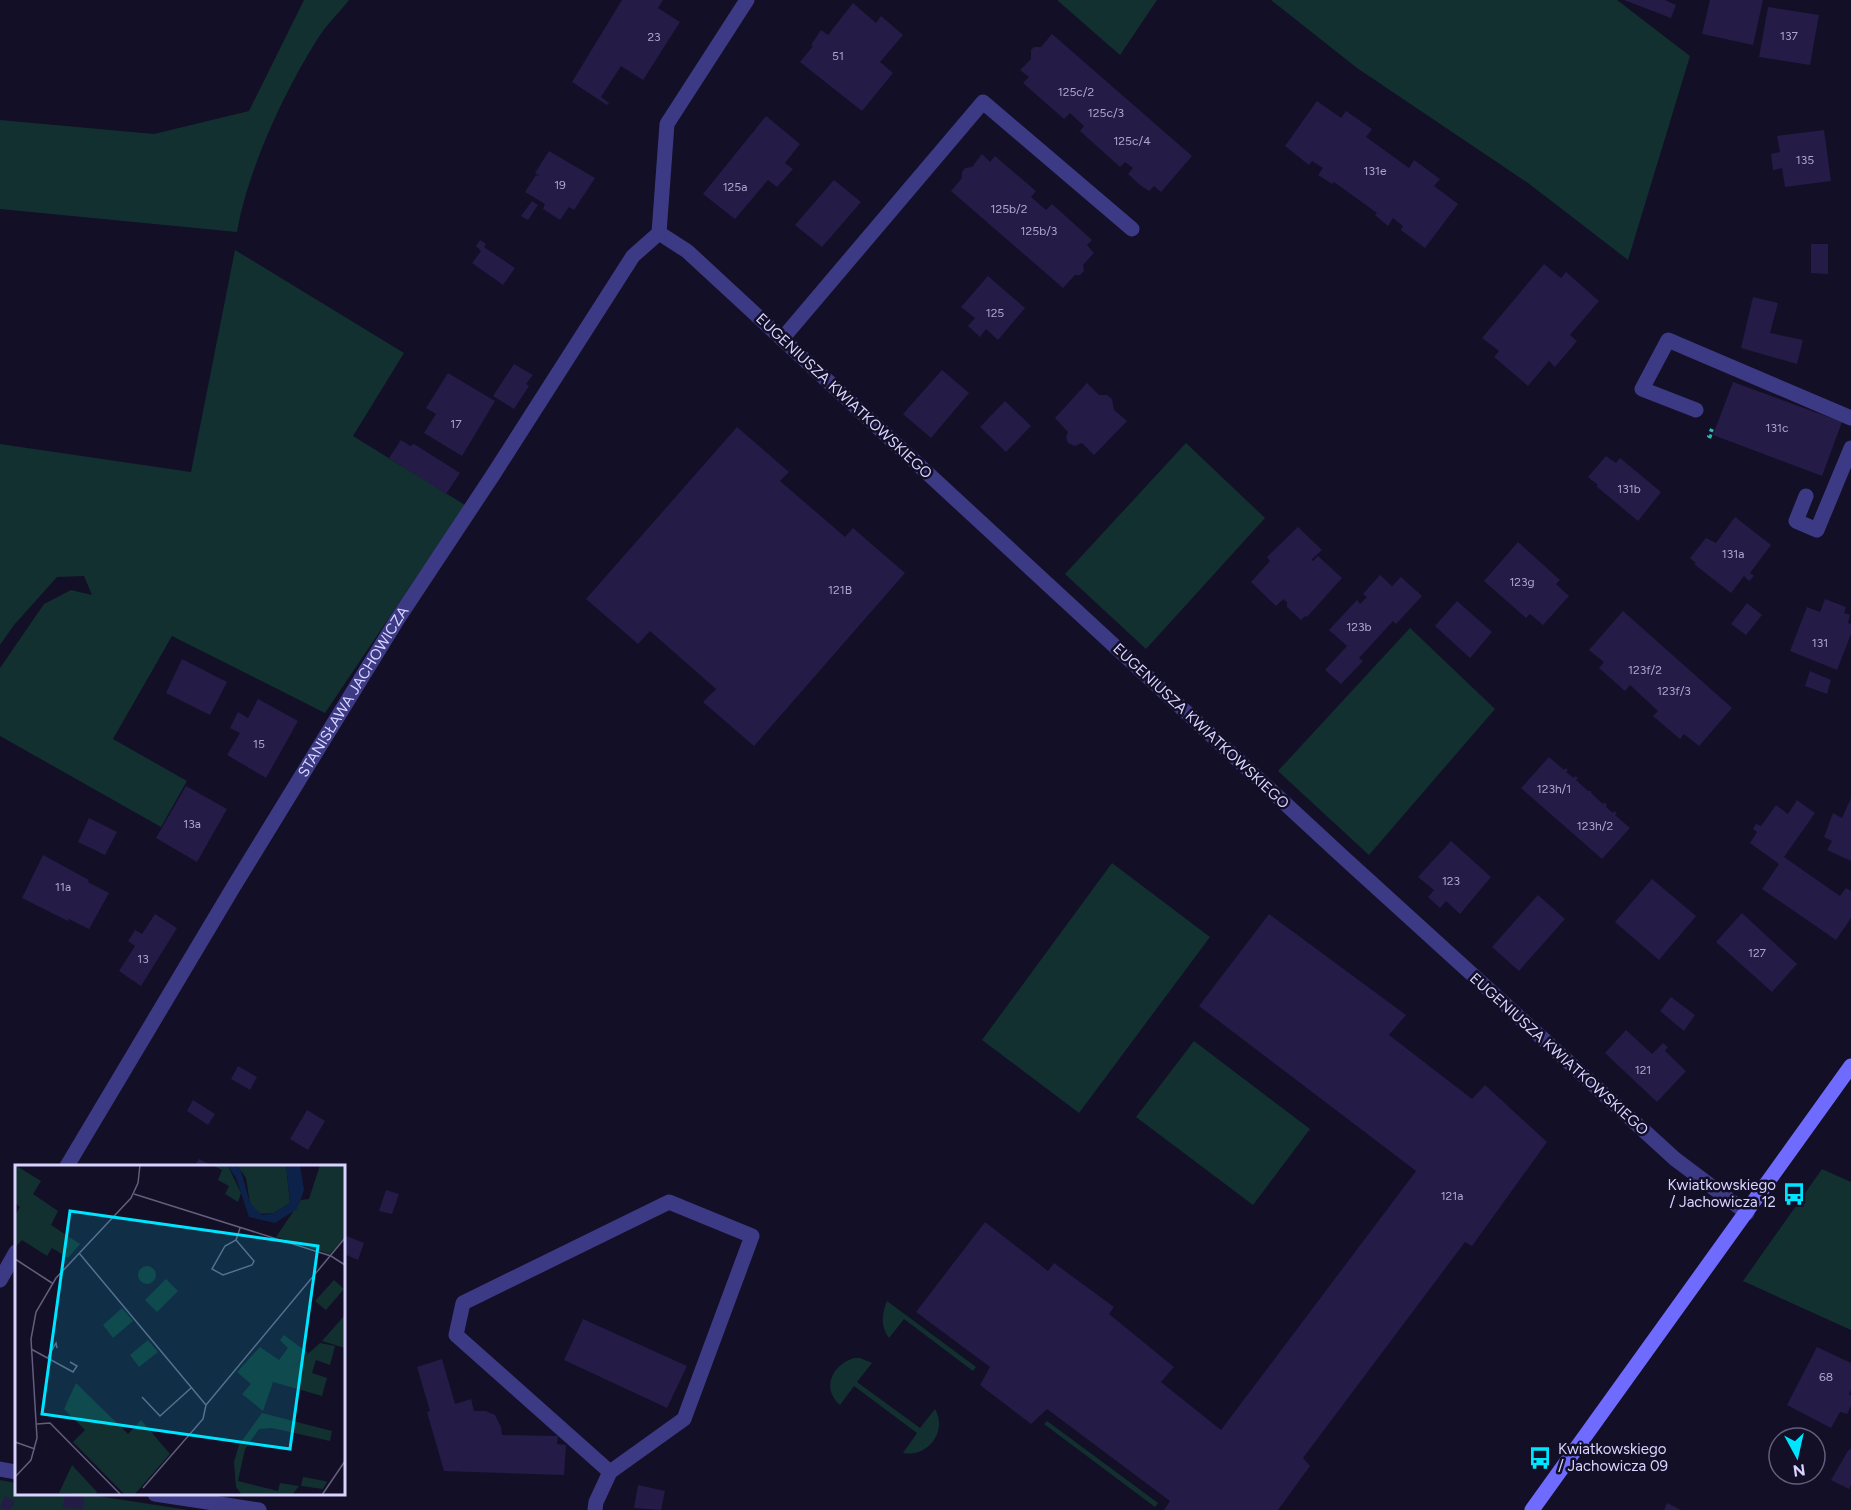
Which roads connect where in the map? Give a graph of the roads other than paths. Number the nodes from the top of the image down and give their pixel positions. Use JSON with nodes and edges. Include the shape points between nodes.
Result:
{"nodes":[{"id":1,"x":747,"y":0,"type":"edge"},
{"id":2,"x":1132,"y":229,"type":"dead end"},
{"id":3,"x":659,"y":233,"type":"junction"},
{"id":4,"x":782,"y":339,"type":"junction"},
{"id":5,"x":1696,"y":410,"type":"dead end"},
{"id":6,"x":1851,"y":418,"type":"edge"},
{"id":7,"x":1851,"y":448,"type":"edge"},
{"id":8,"x":1806,"y":496,"type":"dead end"},
{"id":9,"x":1851,"y":1066,"type":"edge"},
{"id":10,"x":68,"y":1165,"type":"edge"},
{"id":11,"x":1747,"y":1213,"type":"junction"},
{"id":12,"x":15,"y":1254,"type":"edge"},
{"id":13,"x":0,"y":1280,"type":"edge"},
{"id":14,"x":0,"y":1469,"type":"edge"},
{"id":15,"x":15,"y":1472,"type":"edge"},
{"id":16,"x":610,"y":1472,"type":"junction"},
{"id":17,"x":162,"y":1495,"type":"edge"},
{"id":18,"x":259,"y":1510,"type":"edge"},
{"id":19,"x":595,"y":1510,"type":"edge"},
{"id":20,"x":1532,"y":1510,"type":"edge"}],
"edges":[{"from":1,"to":3,"type":"street","via":[[667,124]]},
{"from":2,"to":4,"type":"street","via":[[983,102]]},
{"from":3,"to":4,"type":"street","name":"EUGENIUSZA KWIATKOWSKIEGO","via":[[687,251]]},
{"from":3,"to":10,"type":"street","name":"STANISŁAWA JACHOWICZA","via":[[633,256],[397,620]]},
{"from":4,"to":11,"type":"street","name":"EUGENIUSZA KWIATKOWSKIEGO","via":[[1675,1159]]},
{"from":5,"to":6,"type":"street","via":[[1642,389],[1668,340]]},
{"from":7,"to":8,"type":"street","via":[[1817,531],[1796,521]]},
{"from":9,"to":11,"type":"street"},
{"from":11,"to":20,"type":"street"},
{"from":12,"to":13,"type":"street"},
{"from":14,"to":15,"type":"street"},
{"from":16,"to":16,"type":"street","via":[[684,1419],[752,1236],[669,1202],[463,1303],[456,1335]]},
{"from":16,"to":19,"type":"street"},
{"from":17,"to":18,"type":"street"}]}
